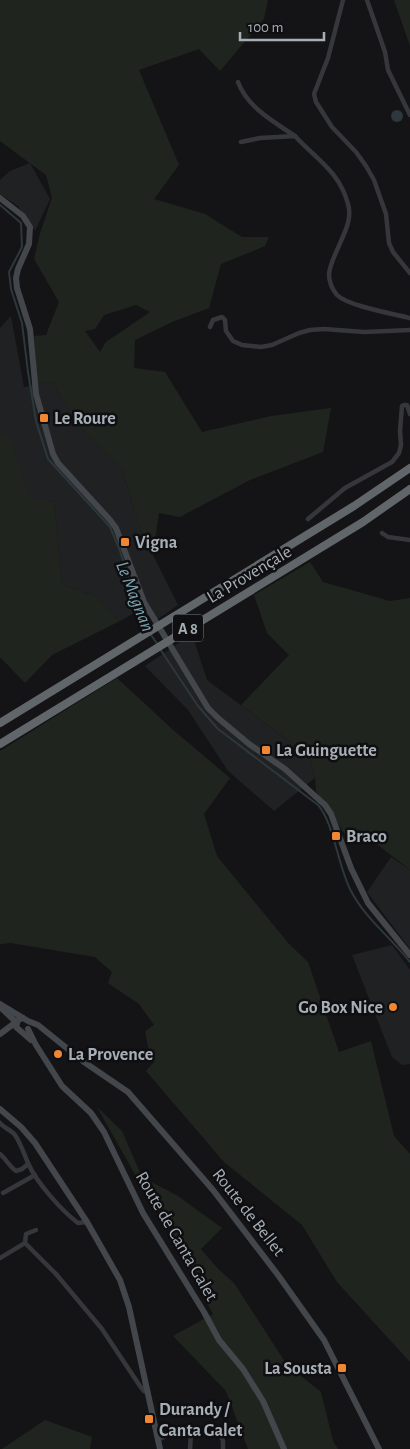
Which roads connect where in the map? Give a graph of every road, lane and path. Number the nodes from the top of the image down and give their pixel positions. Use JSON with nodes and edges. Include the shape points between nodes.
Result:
{"nodes":[{"id":1,"x":343,"y":0,"type":"edge"},
{"id":2,"x":367,"y":0,"type":"edge"},
{"id":3,"x":238,"y":82,"type":"dead end"},
{"id":4,"x":410,"y":115,"type":"edge"},
{"id":5,"x":295,"y":136,"type":"junction"},
{"id":6,"x":241,"y":142,"type":"dead end"},
{"id":7,"x":0,"y":198,"type":"edge"},
{"id":8,"x":410,"y":273,"type":"edge"},
{"id":9,"x":410,"y":318,"type":"edge"},
{"id":10,"x":210,"y":327,"type":"dead end"},
{"id":11,"x":410,"y":330,"type":"edge"},
{"id":12,"x":410,"y":414,"type":"edge"},
{"id":13,"x":410,"y":468,"type":"edge"},
{"id":14,"x":410,"y":489,"type":"edge"},
{"id":15,"x":308,"y":519,"type":"dead end"},
{"id":16,"x":382,"y":533,"type":"dead end"},
{"id":17,"x":410,"y":540,"type":"edge"},
{"id":18,"x":0,"y":723,"type":"edge"},
{"id":19,"x":0,"y":744,"type":"edge"},
{"id":20,"x":410,"y":955,"type":"edge"},
{"id":21,"x":2,"y":1009,"type":"edge"},
{"id":22,"x":23,"y":1025,"type":"junction"},
{"id":23,"x":7,"y":1028,"type":"junction"},
{"id":24,"x":0,"y":1035,"type":"edge"},
{"id":25,"x":0,"y":1110,"type":"edge"},
{"id":26,"x":0,"y":1123,"type":"edge"},
{"id":27,"x":0,"y":1154,"type":"edge"},
{"id":28,"x":28,"y":1164,"type":"junction"},
{"id":29,"x":35,"y":1175,"type":"junction"},
{"id":30,"x":3,"y":1193,"type":"dead end"},
{"id":31,"x":87,"y":1222,"type":"junction"},
{"id":32,"x":36,"y":1230,"type":"dead end"},
{"id":33,"x":25,"y":1243,"type":"junction"},
{"id":34,"x":0,"y":1258,"type":"edge"},
{"id":35,"x":148,"y":1392,"type":"junction"},
{"id":36,"x":218,"y":1429,"type":"dead end"},
{"id":37,"x":158,"y":1440,"type":"junction"},
{"id":38,"x":160,"y":1449,"type":"edge"},
{"id":39,"x":190,"y":1449,"type":"edge"},
{"id":40,"x":224,"y":1449,"type":"edge"},
{"id":41,"x":284,"y":1449,"type":"edge"},
{"id":42,"x":379,"y":1449,"type":"edge"}],
"edges":[{"from":1,"to":8,"type":"street","via":[[328,58],[314,94],[332,127],[356,152],[374,180],[386,214],[391,248]]},
{"from":2,"to":4,"type":"street","via":[[388,70]]},
{"from":3,"to":5,"type":"street","via":[[252,103]]},
{"from":5,"to":6,"type":"street"},
{"from":5,"to":9,"type":"street","via":[[337,178],[349,205],[349,218],[329,273],[331,287],[338,296],[351,302]]},
{"from":7,"to":20,"type":"street","via":[[30,227],[29,244],[16,278],[17,288],[30,329],[36,394],[53,454],[116,528],[144,602],[208,708],[325,805],[368,903]]},
{"from":10,"to":11,"type":"street","via":[[213,320],[222,317],[233,341],[261,347],[310,330]]},
{"from":12,"to":15,"type":"street","via":[[407,405],[402,406],[401,445],[392,462],[345,488]]},
{"from":13,"to":18,"type":"highway","name":"La Provençale","number":"A 8","via":[[354,506]]},
{"from":14,"to":19,"type":"highway","name":"La Provençale","number":"A 8","via":[[363,522]]},
{"from":16,"to":17,"type":"street"},
{"from":21,"to":22,"type":"street"},
{"from":21,"to":22,"type":"street"},
{"from":21,"to":23,"type":"street","via":[[8,1020]]},
{"from":22,"to":23,"type":"street"},
{"from":22,"to":24,"type":"street"},
{"from":22,"to":41,"type":"street","name":"Route de Canta Galet","via":[[62,1086],[104,1132],[143,1212],[219,1340],[263,1401]]},
{"from":22,"to":42,"type":"street","name":"Route de Bellet","via":[[38,1025],[128,1092],[213,1190],[324,1340]]},
{"from":23,"to":24,"type":"street"},
{"from":25,"to":31,"type":"street","via":[[34,1143]]},
{"from":26,"to":28,"type":"street","via":[[13,1132]]},
{"from":27,"to":28,"type":"street","via":[[16,1171]]},
{"from":28,"to":29,"type":"street"},
{"from":29,"to":30,"type":"street"},
{"from":29,"to":31,"type":"street","via":[[75,1221]]},
{"from":31,"to":35,"type":"street","via":[[130,1307]]},
{"from":32,"to":33,"type":"street","via":[[26,1234]]},
{"from":33,"to":34,"type":"street"},
{"from":33,"to":35,"type":"street","via":[[102,1329],[140,1386]]},
{"from":35,"to":37,"type":"street"},
{"from":36,"to":40,"type":"street"},
{"from":37,"to":38,"type":"street"},
{"from":37,"to":39,"type":"street","via":[[186,1428],[191,1433]]}]}
